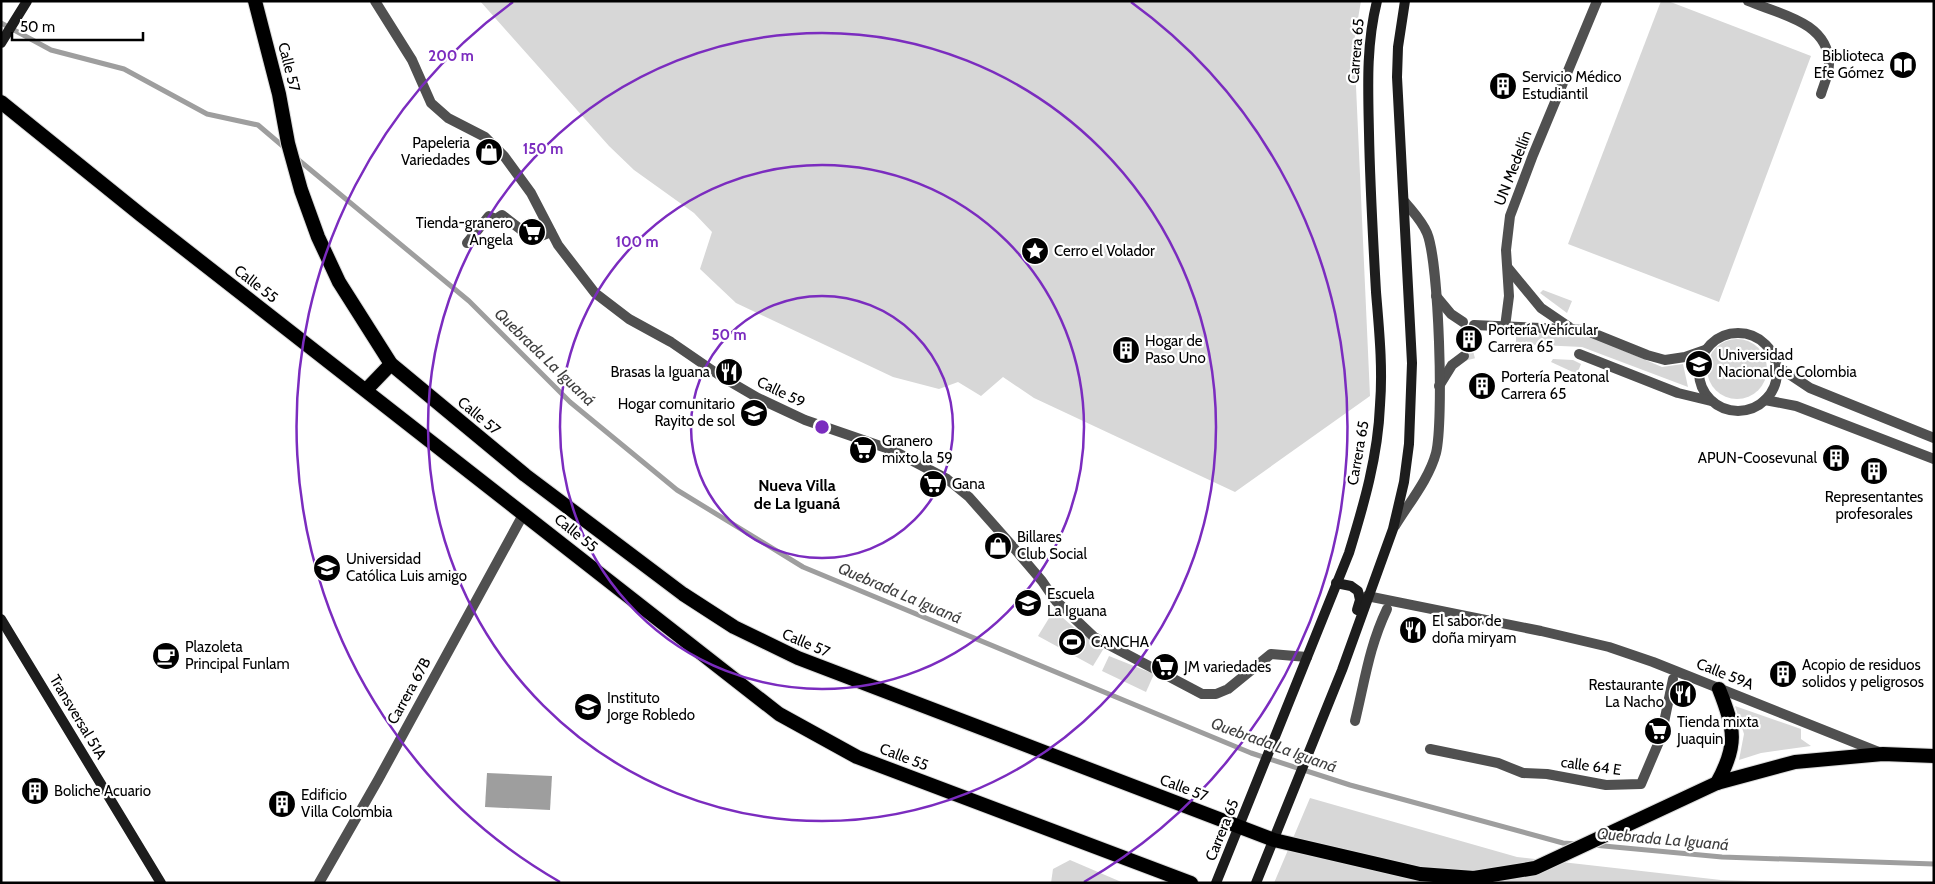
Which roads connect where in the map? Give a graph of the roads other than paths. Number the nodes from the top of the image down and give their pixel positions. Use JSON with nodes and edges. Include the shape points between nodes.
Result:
{"nodes":[{"id":1,"x":27,"y":1,"type":"edge"},
{"id":2,"x":255,"y":1,"type":"edge"},
{"id":3,"x":375,"y":1,"type":"edge"},
{"id":4,"x":1377,"y":1,"type":"edge"},
{"id":5,"x":1405,"y":1,"type":"edge"},
{"id":6,"x":1597,"y":1,"type":"edge"},
{"id":7,"x":1748,"y":1,"type":"edge"},
{"id":8,"x":1,"y":43,"type":"edge"},
{"id":9,"x":1821,"y":94,"type":"dead end"},
{"id":10,"x":1,"y":102,"type":"edge"},
{"id":11,"x":1404,"y":202,"type":"junction"},
{"id":12,"x":551,"y":232,"type":"junction"},
{"id":13,"x":467,"y":243,"type":"dead end"},
{"id":14,"x":1508,"y":268,"type":"junction"},
{"id":15,"x":1436,"y":296,"type":"junction"},
{"id":16,"x":1463,"y":322,"type":"dead end"},
{"id":17,"x":1474,"y":325,"type":"dead end"},
{"id":18,"x":1505,"y":327,"type":"junction"},
{"id":19,"x":1571,"y":328,"type":"junction"},
{"id":20,"x":1705,"y":350,"type":"junction"},
{"id":21,"x":1579,"y":354,"type":"dead end"},
{"id":22,"x":1464,"y":356,"type":"tunnel mouth"},
{"id":23,"x":391,"y":364,"type":"junction"},
{"id":24,"x":1777,"y":366,"type":"junction"},
{"id":25,"x":1439,"y":387,"type":"junction"},
{"id":26,"x":366,"y":390,"type":"junction"},
{"id":27,"x":1765,"y":400,"type":"junction"},
{"id":28,"x":1711,"y":401,"type":"junction"},
{"id":29,"x":1934,"y":438,"type":"edge"},
{"id":30,"x":1934,"y":459,"type":"edge"},
{"id":31,"x":524,"y":513,"type":"junction"},
{"id":32,"x":1393,"y":528,"type":"junction"},
{"id":33,"x":1336,"y":583,"type":"junction"},
{"id":34,"x":1367,"y":596,"type":"junction"},
{"id":35,"x":1387,"y":609,"type":"dead end"},
{"id":36,"x":1,"y":619,"type":"edge"},
{"id":37,"x":1346,"y":654,"type":"junction"},
{"id":38,"x":1305,"y":661,"type":"junction"},
{"id":39,"x":1673,"y":679,"type":"dead end"},
{"id":40,"x":1719,"y":689,"type":"junction"},
{"id":41,"x":1355,"y":721,"type":"dead end"},
{"id":42,"x":1430,"y":749,"type":"dead end"},
{"id":43,"x":1883,"y":754,"type":"junction"},
{"id":44,"x":1934,"y":756,"type":"edge"},
{"id":45,"x":1717,"y":784,"type":"junction"},
{"id":46,"x":1240,"y":827,"type":"junction"},
{"id":47,"x":1274,"y":840,"type":"junction"},
{"id":48,"x":1157,"y":871,"type":"junction"},
{"id":49,"x":161,"y":883,"type":"edge"},
{"id":50,"x":319,"y":883,"type":"edge"},
{"id":51,"x":1176,"y":883,"type":"edge"},
{"id":52,"x":1191,"y":883,"type":"edge"},
{"id":53,"x":1216,"y":883,"type":"edge"},
{"id":54,"x":1256,"y":883,"type":"edge"}],
"edges":[{"from":1,"to":8,"type":"main road"},
{"from":2,"to":23,"type":"highway","name":"Calle 57","via":[[288,142],[318,237],[339,282]]},
{"from":3,"to":12,"type":"street","name":"Calle 59","via":[[412,60],[431,102],[448,118],[485,137],[504,156],[531,193]]},
{"from":4,"to":33,"type":"main road","name":"Carrera 65","via":[[1367,74],[1381,362],[1380,405],[1376,446],[1364,505]]},
{"from":5,"to":11,"type":"main road","via":[[1397,77]]},
{"from":6,"to":14,"type":"street","name":"UN Medellín","via":[[1510,216],[1506,250]]},
{"from":7,"to":9,"type":"street","via":[[1808,25],[1818,34],[1829,63]]},
{"from":10,"to":26,"type":"highway","name":"Calle 55","via":[[140,215]]},
{"from":11,"to":15,"type":"street","via":[[1422,222],[1427,234],[1433,257]]},
{"from":11,"to":32,"type":"main road","via":[[1412,404],[1404,482]]},
{"from":12,"to":13,"type":"street","via":[[533,239],[502,215],[496,219],[489,216]]},
{"from":12,"to":38,"type":"street","name":"Calle 59","via":[[594,293],[629,319],[758,398],[798,417],[892,450],[947,479],[1008,541],[1055,600],[1094,637],[1118,651],[1202,694],[1216,694],[1228,689],[1271,654]]},
{"from":14,"to":18,"type":"street","name":"UN Medellín"},
{"from":14,"to":19,"type":"street","via":[[1541,308]]},
{"from":15,"to":16,"type":"street","via":[[1451,314]]},
{"from":15,"to":25,"type":"street"},
{"from":17,"to":18,"type":"street"},
{"from":18,"to":19,"type":"street"},
{"from":19,"to":20,"type":"street","via":[[1591,331],[1665,360]]},
{"from":20,"to":24,"type":"street","via":[[1729,334],[1751,335],[1769,348]]},
{"from":20,"to":28,"type":"street","via":[[1699,376]]},
{"from":21,"to":28,"type":"street","via":[[1678,393]]},
{"from":22,"to":25,"type":"street","via":[[1452,364]]},
{"from":23,"to":26,"type":"highway"},
{"from":23,"to":46,"type":"highway","name":"Calle 57","via":[[525,476],[683,594],[734,626],[798,658]]},
{"from":24,"to":27,"type":"street","via":[[1776,385]]},
{"from":24,"to":29,"type":"street","via":[[1810,388]]},
{"from":25,"to":32,"type":"street","via":[[1436,452]]},
{"from":26,"to":31,"type":"highway","name":"Calle 55"},
{"from":27,"to":28,"type":"street","via":[[1752,409],[1740,411],[1723,408]]},
{"from":27,"to":30,"type":"street","via":[[1796,406]]},
{"from":31,"to":48,"type":"highway","name":"Calle 55","via":[[749,692],[808,732],[857,757]]},
{"from":31,"to":50,"type":"street","name":"Carrera 67B"},
{"from":32,"to":34,"type":"main road"},
{"from":33,"to":37,"type":"main road","via":[[1355,588],[1359,595]]},
{"from":33,"to":38,"type":"main road","name":"Carrera 65"},
{"from":34,"to":37,"type":"main road"},
{"from":34,"to":40,"type":"street","name":"Calle 59A","via":[[1592,642]]},
{"from":35,"to":41,"type":"street","via":[[1364,670]]},
{"from":36,"to":49,"type":"main road","name":"Transversal 51A"},
{"from":37,"to":47,"type":"main road"},
{"from":38,"to":46,"type":"main road","name":"Carrera 65"},
{"from":39,"to":42,"type":"street","name":"calle 64 E","via":[[1661,737],[1641,784],[1586,783],[1523,772]]},
{"from":40,"to":43,"type":"street","name":"Calle 59A"},
{"from":40,"to":45,"type":"highway","via":[[1730,715],[1733,739],[1729,762]]},
{"from":43,"to":44,"type":"highway"},
{"from":43,"to":45,"type":"highway","via":[[1795,762]]},
{"from":45,"to":47,"type":"highway","name":"Calle 57","via":[[1535,868],[1474,878],[1420,874]]},
{"from":46,"to":47,"type":"highway","name":"Calle 57"},
{"from":46,"to":53,"type":"main road","name":"Carrera 65"},
{"from":47,"to":54,"type":"main road"},
{"from":48,"to":51,"type":"highway"},
{"from":48,"to":52,"type":"highway","name":"Calle 55"}]}
